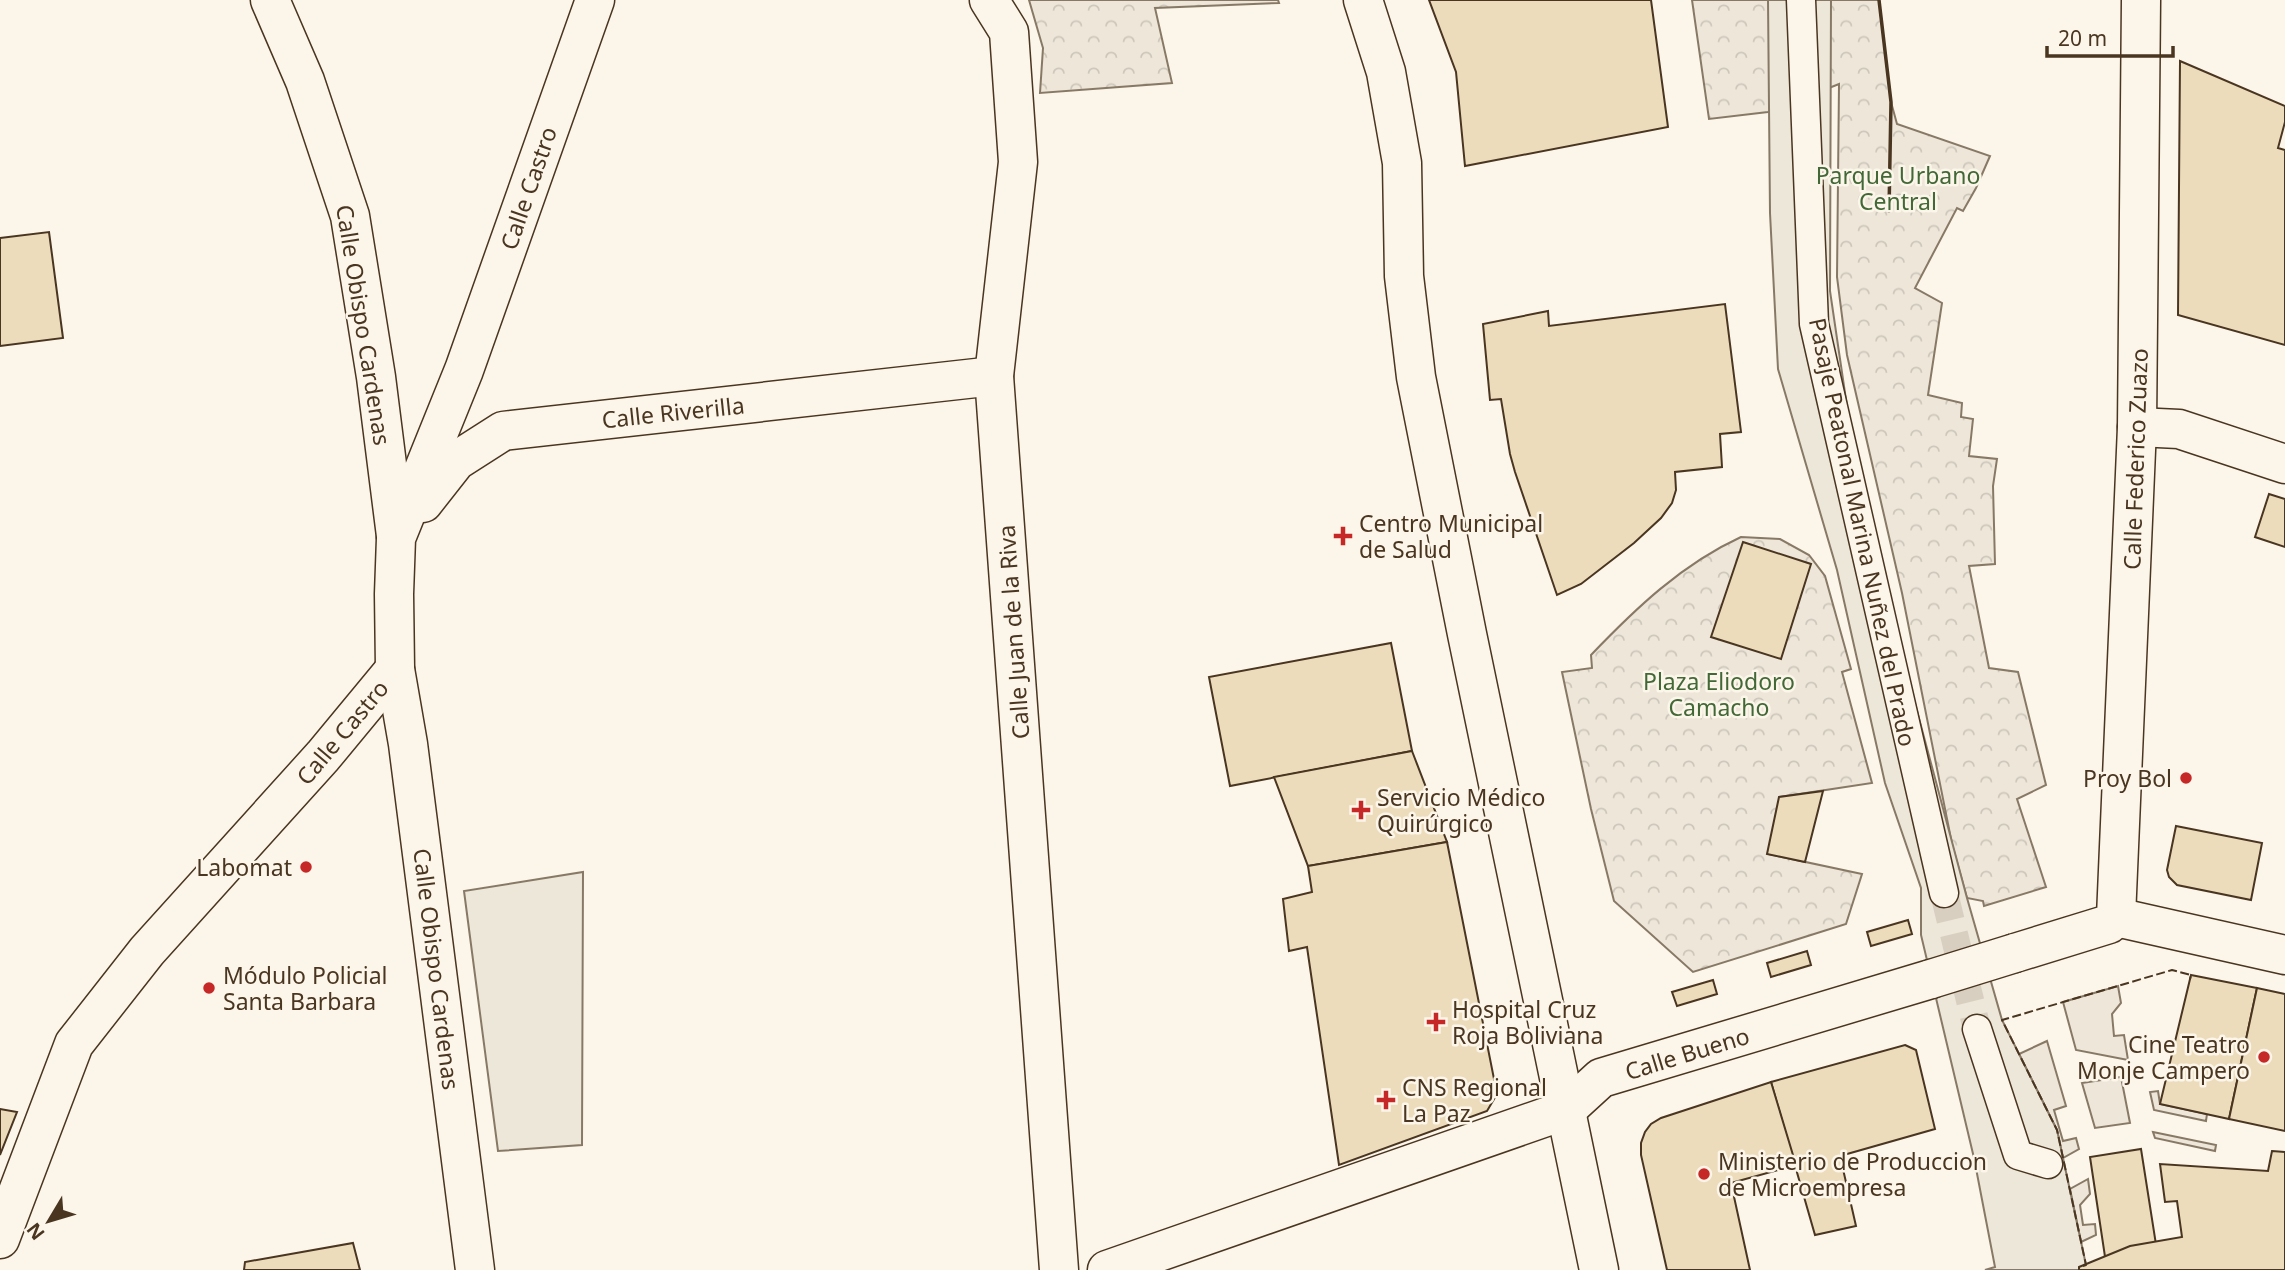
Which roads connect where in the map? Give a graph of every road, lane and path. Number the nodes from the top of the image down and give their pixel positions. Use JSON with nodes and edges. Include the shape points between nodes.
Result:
{"nodes":[{"id":1,"x":270,"y":0,"type":"edge"},
{"id":2,"x":595,"y":0,"type":"edge"},
{"id":3,"x":989,"y":0,"type":"edge"},
{"id":4,"x":1363,"y":0,"type":"edge"},
{"id":5,"x":1801,"y":0,"type":"edge"},
{"id":6,"x":2141,"y":0,"type":"edge"},
{"id":7,"x":994,"y":376,"type":"junction"},
{"id":8,"x":2137,"y":427,"type":"junction"},
{"id":9,"x":2285,"y":464,"type":"edge"},
{"id":10,"x":396,"y":538,"type":"junction"},
{"id":11,"x":395,"y":669,"type":"junction"},
{"id":12,"x":1944,"y":893,"type":"tunnel mouth"},
{"id":13,"x":2116,"y":917,"type":"junction"},
{"id":14,"x":2285,"y":955,"type":"edge"},
{"id":15,"x":1977,"y":1029,"type":"tunnel mouth"},
{"id":16,"x":1554,"y":1051,"type":"junction"},
{"id":17,"x":1601,"y":1078,"type":"junction"},
{"id":18,"x":1566,"y":1110,"type":"junction"},
{"id":19,"x":2048,"y":1164,"type":"dead end"},
{"id":20,"x":0,"y":1239,"type":"edge"},
{"id":21,"x":475,"y":1270,"type":"edge"},
{"id":22,"x":1059,"y":1270,"type":"edge"},
{"id":23,"x":1107,"y":1270,"type":"edge"},
{"id":24,"x":1600,"y":1270,"type":"edge"}],
"edges":[{"from":1,"to":10,"type":"street","name":"Calle Obispo Cardenas","via":[[305,80],[350,216]]},
{"from":2,"to":10,"type":"street","name":"Calle Castro","via":[[464,370]]},
{"from":3,"to":7,"type":"street","name":"Calle Juan de la Riva","via":[[1009,32],[1018,162]]},
{"from":4,"to":16,"type":"street","via":[[1386,72],[1402,163],[1404,275],[1416,377]]},
{"from":5,"to":12,"type":"street","name":"Pasaje Peatonal Marina Nuñez del Prado","via":[[1814,324]]},
{"from":6,"to":8,"type":"street","name":"Calle Federico Zuazo"},
{"from":7,"to":10,"type":"street","name":"Calle Riverilla","via":[[503,431],[456,461]]},
{"from":7,"to":22,"type":"street","name":"Calle Juan de la Riva"},
{"from":8,"to":9,"type":"street","via":[[2179,429]]},
{"from":8,"to":13,"type":"street","name":"Calle Federico Zuazo"},
{"from":10,"to":11,"type":"street","name":"Calle Castro"},
{"from":11,"to":20,"type":"street","name":"Calle Castro","via":[[147,951],[74,1044]]},
{"from":11,"to":21,"type":"street","name":"Calle Obispo Cardenas"},
{"from":13,"to":14,"type":"street"},
{"from":13,"to":17,"type":"street","name":"Calle Bueno","bridge":true,"via":[[2109,924]]},
{"from":15,"to":19,"type":"street","via":[[2018,1155]]},
{"from":16,"to":17,"type":"street","via":[[1574,1070]]},
{"from":16,"to":18,"type":"street"},
{"from":17,"to":18,"type":"street","name":"Calle Bueno"},
{"from":18,"to":23,"type":"street","name":"Calle Bueno"},
{"from":18,"to":24,"type":"street"}]}
